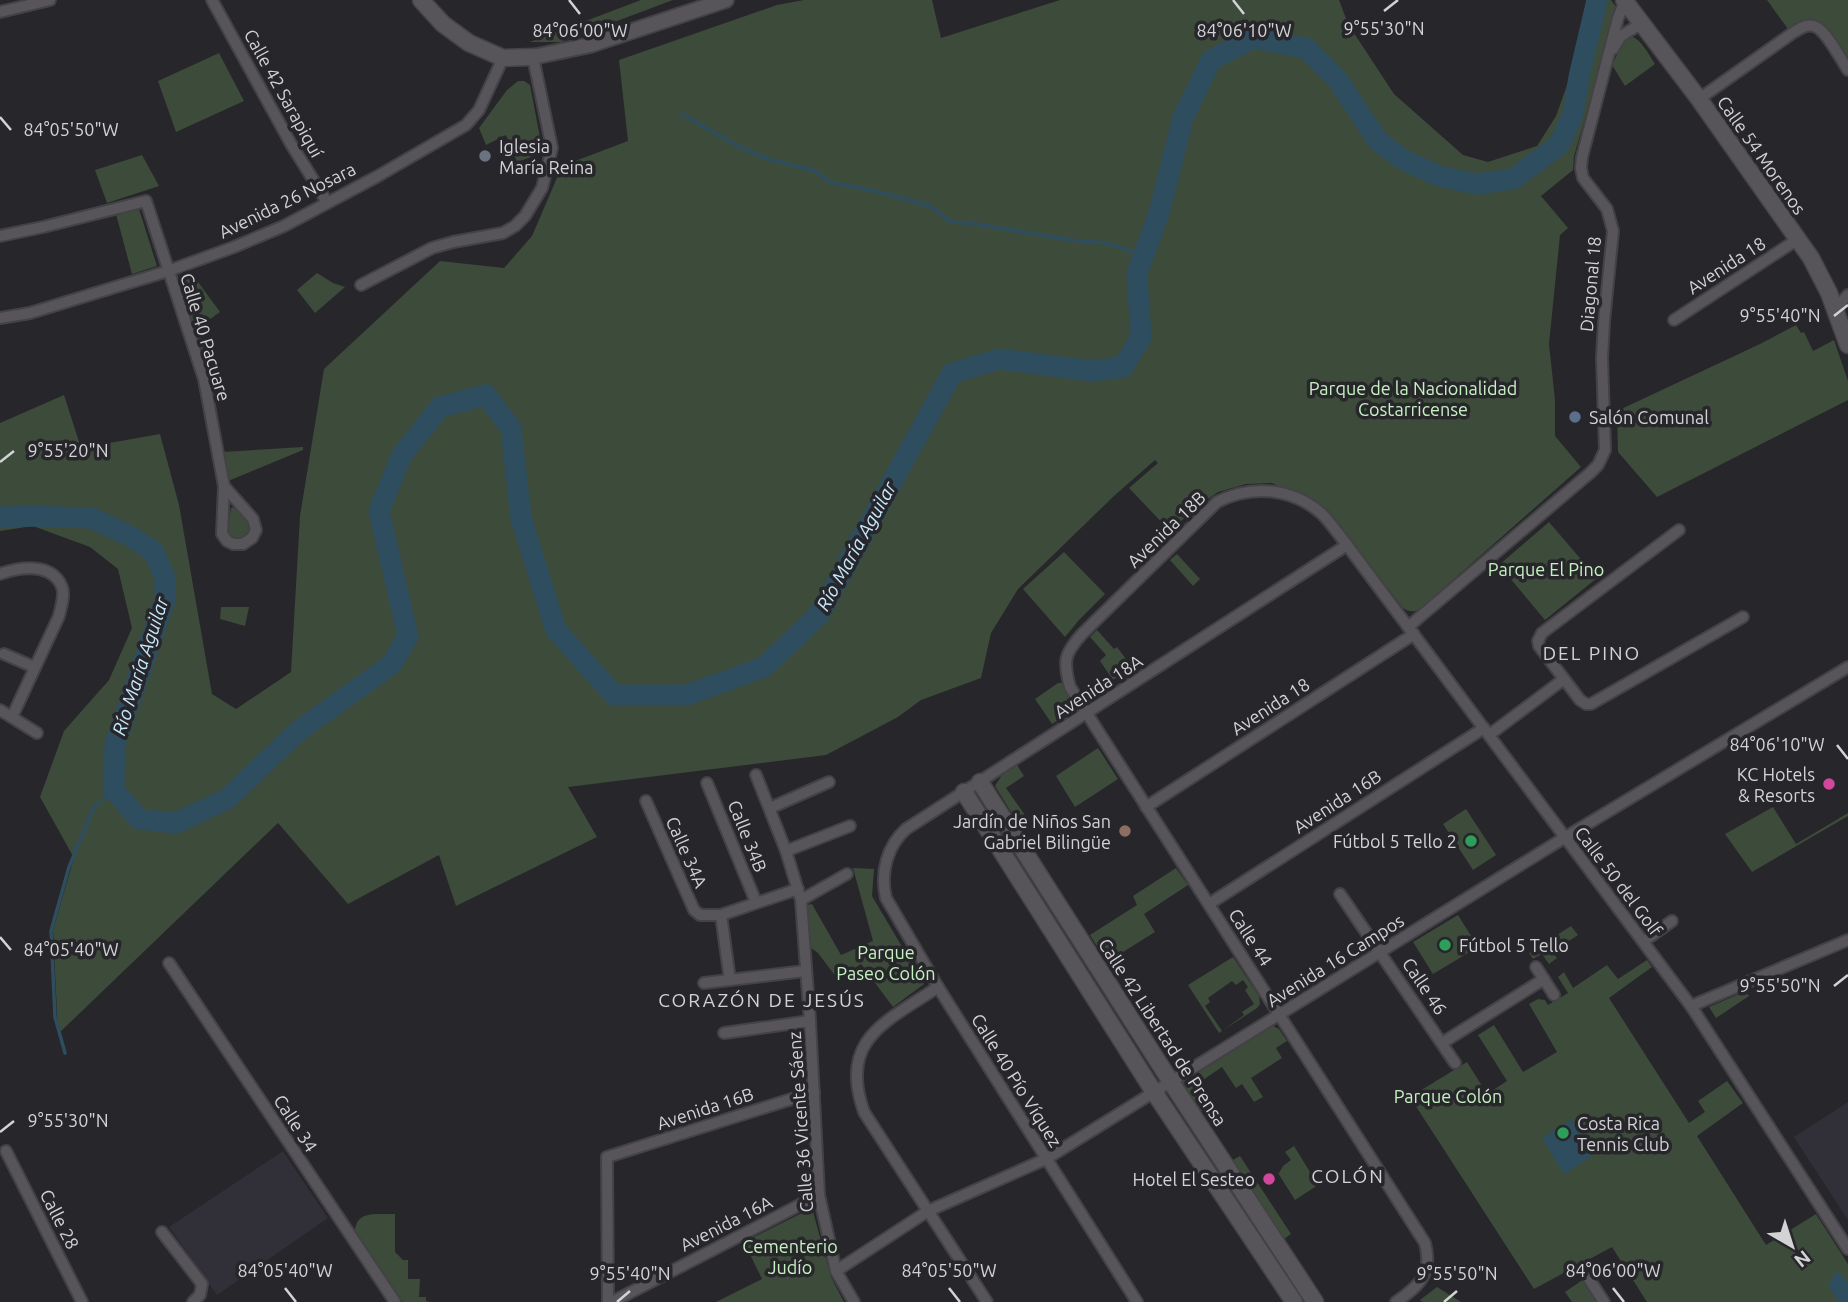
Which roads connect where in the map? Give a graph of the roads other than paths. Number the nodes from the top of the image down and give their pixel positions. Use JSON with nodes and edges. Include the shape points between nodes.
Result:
{"nodes":[{"id":1,"x":50,"y":0,"type":"edge"},
{"id":2,"x":212,"y":0,"type":"edge"},
{"id":3,"x":422,"y":0,"type":"edge"},
{"id":4,"x":726,"y":0,"type":"edge"},
{"id":5,"x":1625,"y":0,"type":"edge"},
{"id":6,"x":0,"y":12,"type":"edge"},
{"id":7,"x":1642,"y":23,"type":"junction"},
{"id":8,"x":533,"y":57,"type":"junction"},
{"id":9,"x":1608,"y":57,"type":"junction"},
{"id":10,"x":503,"y":58,"type":"junction"},
{"id":11,"x":1848,"y":70,"type":"edge"},
{"id":12,"x":1699,"y":99,"type":"junction"},
{"id":13,"x":327,"y":202,"type":"junction"},
{"id":14,"x":0,"y":236,"type":"edge"},
{"id":15,"x":1798,"y":239,"type":"junction"},
{"id":16,"x":168,"y":271,"type":"junction"},
{"id":17,"x":361,"y":285,"type":"dead end"},
{"id":18,"x":1848,"y":295,"type":"edge"},
{"id":19,"x":1835,"y":309,"type":"junction"},
{"id":20,"x":0,"y":318,"type":"edge"},
{"id":21,"x":1674,"y":320,"type":"dead end"},
{"id":22,"x":1848,"y":345,"type":"edge"},
{"id":23,"x":1602,"y":458,"type":"joint"},
{"id":24,"x":224,"y":486,"type":"junction"},
{"id":25,"x":1679,"y":530,"type":"dead end"},
{"id":26,"x":1347,"y":545,"type":"junction"},
{"id":27,"x":0,"y":574,"type":"edge"},
{"id":28,"x":1743,"y":617,"type":"dead end"},
{"id":29,"x":1411,"y":630,"type":"junction"},
{"id":30,"x":4,"y":654,"type":"dead end"},
{"id":31,"x":1066,"y":661,"type":"joint"},
{"id":32,"x":34,"y":667,"type":"junction"},
{"id":33,"x":1848,"y":667,"type":"edge"},
{"id":34,"x":1563,"y":678,"type":"junction"},
{"id":35,"x":0,"y":710,"type":"edge"},
{"id":36,"x":1087,"y":713,"type":"junction"},
{"id":37,"x":12,"y":717,"type":"junction"},
{"id":38,"x":1486,"y":731,"type":"junction"},
{"id":39,"x":37,"y":733,"type":"dead end"},
{"id":40,"x":756,"y":775,"type":"dead end"},
{"id":41,"x":829,"y":782,"type":"dead end"},
{"id":42,"x":980,"y":782,"type":"junction"},
{"id":43,"x":707,"y":783,"type":"dead end"},
{"id":44,"x":964,"y":792,"type":"junction"},
{"id":45,"x":646,"y":801,"type":"dead end"},
{"id":46,"x":1146,"y":807,"type":"junction"},
{"id":47,"x":770,"y":808,"type":"junction"},
{"id":48,"x":849,"y":826,"type":"dead end"},
{"id":49,"x":1564,"y":838,"type":"junction"},
{"id":50,"x":786,"y":850,"type":"junction"},
{"id":51,"x":884,"y":869,"type":"joint"},
{"id":52,"x":847,"y":874,"type":"dead end"},
{"id":53,"x":1340,"y":894,"type":"dead end"},
{"id":54,"x":799,"y":895,"type":"junction"},
{"id":55,"x":756,"y":902,"type":"junction"},
{"id":56,"x":1209,"y":904,"type":"junction"},
{"id":57,"x":721,"y":915,"type":"junction"},
{"id":58,"x":1672,"y":921,"type":"dead end"},
{"id":59,"x":1848,"y":940,"type":"edge"},
{"id":60,"x":1644,"y":941,"type":"junction"},
{"id":61,"x":1381,"y":952,"type":"junction"},
{"id":62,"x":169,"y":963,"type":"dead end"},
{"id":63,"x":1536,"y":967,"type":"dead end"},
{"id":64,"x":805,"y":971,"type":"junction"},
{"id":65,"x":1544,"y":979,"type":"junction"},
{"id":66,"x":730,"y":980,"type":"junction"},
{"id":67,"x":704,"y":983,"type":"dead end"},
{"id":68,"x":938,"y":987,"type":"junction"},
{"id":69,"x":1554,"y":995,"type":"dead end"},
{"id":70,"x":1691,"y":1006,"type":"junction"},
{"id":71,"x":1280,"y":1015,"type":"junction"},
{"id":72,"x":810,"y":1021,"type":"junction"},
{"id":73,"x":724,"y":1033,"type":"dead end"},
{"id":74,"x":1442,"y":1043,"type":"junction"},
{"id":75,"x":1455,"y":1063,"type":"dead end"},
{"id":76,"x":1171,"y":1082,"type":"junction"},
{"id":77,"x":814,"y":1092,"type":"junction"},
{"id":78,"x":1154,"y":1092,"type":"junction"},
{"id":79,"x":6,"y":1151,"type":"dead end"},
{"id":80,"x":1046,"y":1159,"type":"junction"},
{"id":81,"x":819,"y":1195,"type":"junction"},
{"id":82,"x":928,"y":1211,"type":"junction"},
{"id":83,"x":162,"y":1232,"type":"dead end"},
{"id":84,"x":1848,"y":1249,"type":"edge"},
{"id":85,"x":835,"y":1270,"type":"junction"},
{"id":86,"x":1589,"y":1279,"type":"dead end"},
{"id":87,"x":82,"y":1302,"type":"edge"},
{"id":88,"x":193,"y":1302,"type":"edge"},
{"id":89,"x":395,"y":1302,"type":"edge"},
{"id":90,"x":610,"y":1302,"type":"edge"},
{"id":91,"x":854,"y":1302,"type":"edge"},
{"id":92,"x":986,"y":1302,"type":"edge"},
{"id":93,"x":1137,"y":1302,"type":"edge"},
{"id":94,"x":1294,"y":1302,"type":"edge"},
{"id":95,"x":1315,"y":1302,"type":"edge"},
{"id":96,"x":1396,"y":1302,"type":"edge"},
{"id":97,"x":1604,"y":1302,"type":"edge"}],
"edges":[{"from":1,"to":6,"type":"street"},
{"from":2,"to":13,"type":"street","name":"Calle 42 Sarapiquí"},
{"from":3,"to":10,"type":"main road","via":[[443,24],[469,43]]},
{"from":4,"to":8,"type":"street","via":[[590,45]]},
{"from":5,"to":7,"type":"main road","name":"Calle 54 Morenos"},
{"from":5,"to":9,"type":"street","name":"Diagonal 18"},
{"from":7,"to":9,"type":"street","via":[[1621,36]]},
{"from":7,"to":12,"type":"main road","name":"Calle 54 Morenos"},
{"from":8,"to":10,"type":"main road"},
{"from":8,"to":17,"type":"street","via":[[552,148],[542,188],[525,216],[503,233],[432,248]]},
{"from":9,"to":23,"type":"street","name":"Diagonal 18","via":[[1581,168],[1583,178],[1607,209],[1613,231],[1602,358]]},
{"from":10,"to":13,"type":"street","name":"Avenida 26 Nosara","via":[[482,104],[466,125]]},
{"from":11,"to":12,"type":"street","via":[[1822,32],[1808,25]]},
{"from":12,"to":15,"type":"main road","name":"Calle 54 Morenos"},
{"from":13,"to":16,"type":"street","name":"Avenida 26 Nosara","via":[[284,226]]},
{"from":14,"to":16,"type":"street","name":"Calle 40 Pacuare","via":[[146,201]]},
{"from":15,"to":19,"type":"main road","name":"Calle 54 Morenos"},
{"from":15,"to":21,"type":"street","name":"Avenida 18"},
{"from":16,"to":20,"type":"street","name":"Avenida 26 Nosara"},
{"from":16,"to":24,"type":"street","name":"Calle 40 Pacuare","via":[[204,379]]},
{"from":18,"to":19,"type":"street"},
{"from":19,"to":22,"type":"main road","name":"Calle 54 Morenos"},
{"from":23,"to":29,"type":"street","name":"Avenida 18"},
{"from":24,"to":24,"type":"street","name":"Calle 40 Pacuare","via":[[222,534],[233,544],[243,544],[257,530]]},
{"from":25,"to":34,"type":"street","via":[[1542,633],[1539,646]]},
{"from":26,"to":29,"type":"street","name":"Calle 50 del Golf"},
{"from":26,"to":31,"type":"street","name":"Avenida 18B","via":[[1322,515],[1288,494],[1260,491],[1230,496],[1217,502],[1082,634],[1069,648]]},
{"from":26,"to":36,"type":"street","name":"Avenida 18A"},
{"from":27,"to":32,"type":"street","via":[[34,568],[53,575],[62,587],[60,616]]},
{"from":28,"to":34,"type":"street","via":[[1596,702],[1580,700]]},
{"from":29,"to":38,"type":"street","name":"Calle 50 del Golf"},
{"from":29,"to":46,"type":"street","name":"Avenida 18"},
{"from":30,"to":32,"type":"street"},
{"from":31,"to":36,"type":"street","name":"Calle 44","via":[[1070,687]]},
{"from":32,"to":37,"type":"street"},
{"from":33,"to":49,"type":"street","name":"Avenida 16 Campos"},
{"from":34,"to":38,"type":"street","name":"Avenida 16B"},
{"from":35,"to":37,"type":"street"},
{"from":36,"to":42,"type":"street","name":"Avenida 18A"},
{"from":36,"to":46,"type":"street","name":"Calle 44"},
{"from":37,"to":39,"type":"street"},
{"from":38,"to":49,"type":"street","name":"Calle 50 del Golf"},
{"from":38,"to":56,"type":"street","name":"Avenida 16B"},
{"from":40,"to":47,"type":"street","name":"Calle 36 Vicente Sáenz"},
{"from":41,"to":47,"type":"street"},
{"from":42,"to":44,"type":"street","name":"Avenida 18A"},
{"from":42,"to":76,"type":"main road","name":"Calle 42 Libertad de Prensa"},
{"from":43,"to":55,"type":"street","name":"Calle 34B"},
{"from":44,"to":51,"type":"street","name":"Avenida 18A","via":[[900,834]]},
{"from":44,"to":78,"type":"main road"},
{"from":45,"to":57,"type":"street","name":"Calle 34A","via":[[694,909],[700,915]]},
{"from":46,"to":56,"type":"street","name":"Calle 44"},
{"from":47,"to":50,"type":"street","name":"Calle 36 Vicente Sáenz"},
{"from":48,"to":50,"type":"street"},
{"from":49,"to":60,"type":"street","name":"Calle 50 del Golf"},
{"from":49,"to":61,"type":"street","name":"Avenida 16 Campos"},
{"from":50,"to":54,"type":"street","name":"Calle 36 Vicente Sáenz"},
{"from":51,"to":68,"type":"street","name":"Calle 40 Pío Víquez","via":[[886,898]]},
{"from":52,"to":54,"type":"street"},
{"from":53,"to":61,"type":"street","name":"Calle 46"},
{"from":54,"to":55,"type":"street"},
{"from":54,"to":64,"type":"street","name":"Calle 36 Vicente Sáenz"},
{"from":55,"to":57,"type":"street"},
{"from":56,"to":71,"type":"street","name":"Calle 44"},
{"from":57,"to":66,"type":"street"},
{"from":58,"to":60,"type":"street"},
{"from":59,"to":70,"type":"street"},
{"from":60,"to":70,"type":"street","name":"Calle 50 del Golf"},
{"from":61,"to":71,"type":"street","name":"Avenida 16 Campos"},
{"from":61,"to":74,"type":"street","name":"Calle 46"},
{"from":62,"to":89,"type":"street","name":"Calle 34"},
{"from":63,"to":65,"type":"street"},
{"from":64,"to":66,"type":"street"},
{"from":64,"to":72,"type":"street","name":"Calle 36 Vicente Sáenz"},
{"from":65,"to":69,"type":"street"},
{"from":65,"to":74,"type":"street"},
{"from":66,"to":67,"type":"street"},
{"from":68,"to":80,"type":"street","name":"Calle 40 Pío Víquez"},
{"from":68,"to":82,"type":"street","via":[[878,1028],[865,1043],[856,1070],[864,1112]]},
{"from":70,"to":84,"type":"street","name":"Calle 50 del Golf"},
{"from":71,"to":76,"type":"street","name":"Avenida 16 Campos"},
{"from":71,"to":96,"type":"street","name":"Calle 44","via":[[1425,1243],[1428,1255],[1422,1279]]},
{"from":72,"to":73,"type":"street"},
{"from":72,"to":77,"type":"street","name":"Calle 36 Vicente Sáenz"},
{"from":74,"to":75,"type":"street","name":"Calle 46"},
{"from":76,"to":78,"type":"street","name":"Avenida 16 Campos"},
{"from":76,"to":95,"type":"main road","name":"Calle 42 Libertad de Prensa"},
{"from":77,"to":81,"type":"street","name":"Calle 36 Vicente Sáenz"},
{"from":77,"to":90,"type":"street","name":"Avenida 16B","via":[[607,1157]]},
{"from":78,"to":80,"type":"street","name":"Avenida 16 Campos"},
{"from":78,"to":94,"type":"main road"},
{"from":79,"to":87,"type":"street","name":"Calle 28"},
{"from":80,"to":82,"type":"street","name":"Avenida 16 Campos"},
{"from":80,"to":93,"type":"street","name":"Calle 40 Pío Víquez"},
{"from":81,"to":85,"type":"street","name":"Calle 36 Vicente Sáenz"},
{"from":81,"to":90,"type":"street","name":"Avenida 16A"},
{"from":82,"to":85,"type":"street","name":"Avenida 16 Campos"},
{"from":82,"to":92,"type":"street"},
{"from":83,"to":88,"type":"street","via":[[199,1279],[202,1290]]},
{"from":85,"to":91,"type":"street","name":"Calle 36 Vicente Sáenz"},
{"from":86,"to":97,"type":"street"}]}
